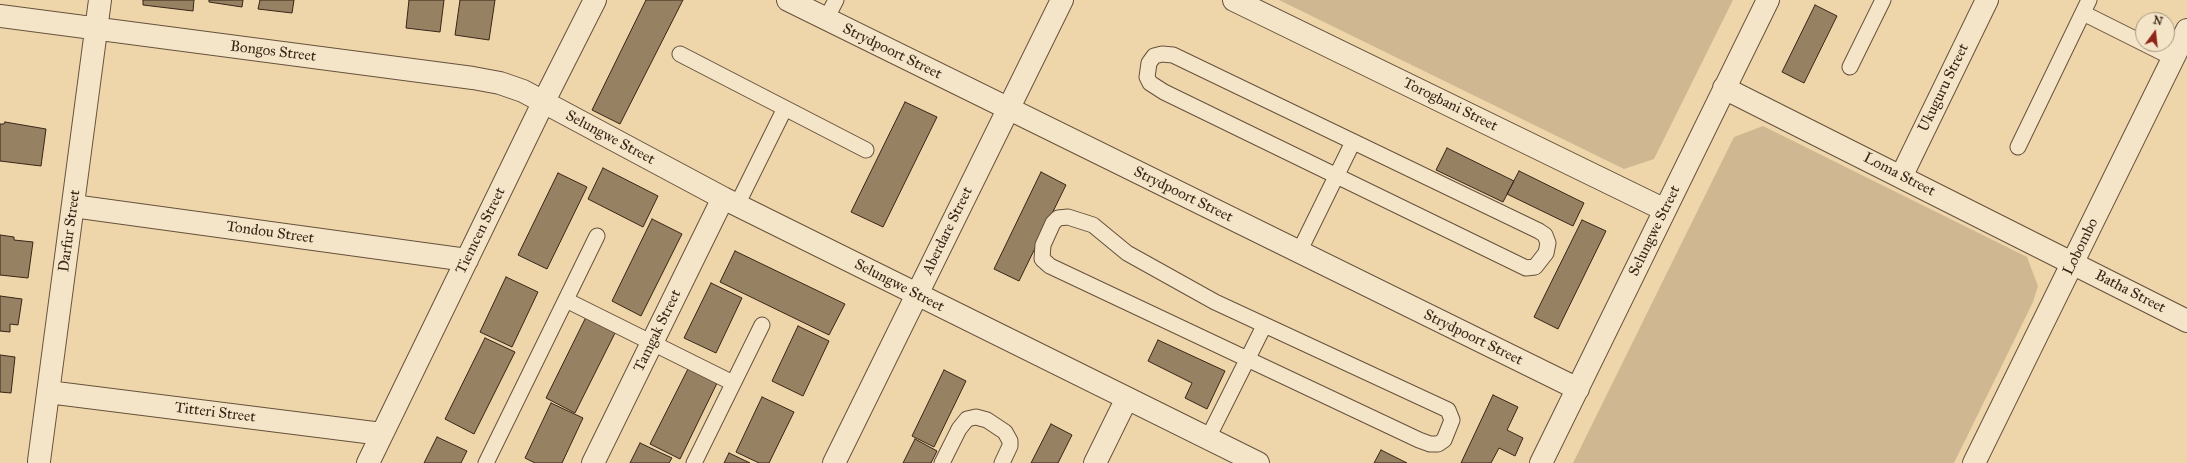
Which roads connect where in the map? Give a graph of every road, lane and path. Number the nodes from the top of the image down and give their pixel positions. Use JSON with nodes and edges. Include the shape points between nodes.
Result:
{"nodes":[{"id":1,"x":100,"y":0,"type":"edge"},
{"id":2,"x":595,"y":0,"type":"edge"},
{"id":3,"x":788,"y":0,"type":"edge"},
{"id":4,"x":1062,"y":0,"type":"edge"},
{"id":5,"x":1234,"y":0,"type":"edge"},
{"id":6,"x":1768,"y":0,"type":"edge"},
{"id":7,"x":1883,"y":0,"type":"edge"},
{"id":8,"x":1987,"y":0,"type":"edge"},
{"id":9,"x":2086,"y":7,"type":"edge"},
{"id":10,"x":831,"y":10,"type":"edge"},
{"id":11,"x":0,"y":16,"type":"edge"},
{"id":12,"x":96,"y":29,"type":"junction"},
{"id":13,"x":2187,"y":30,"type":"edge"},
{"id":14,"x":2135,"y":38,"type":"edge"},
{"id":15,"x":2161,"y":52,"type":"edge"},
{"id":16,"x":680,"y":54,"type":"dead end"},
{"id":17,"x":2174,"y":58,"type":"junction"},
{"id":18,"x":1850,"y":67,"type":"dead end"},
{"id":19,"x":1724,"y":88,"type":"junction"},
{"id":20,"x":544,"y":101,"type":"junction"},
{"id":21,"x":785,"y":108,"type":"junction"},
{"id":22,"x":1008,"y":109,"type":"junction"},
{"id":23,"x":1353,"y":142,"type":"junction"},
{"id":24,"x":2018,"y":147,"type":"dead end"},
{"id":25,"x":866,"y":150,"type":"dead end"},
{"id":26,"x":1336,"y":177,"type":"junction"},
{"id":27,"x":1901,"y":177,"type":"junction"},
{"id":28,"x":730,"y":201,"type":"junction"},
{"id":29,"x":73,"y":206,"type":"junction"},
{"id":30,"x":1665,"y":210,"type":"junction"},
{"id":31,"x":597,"y":236,"type":"dead end"},
{"id":32,"x":1299,"y":252,"type":"junction"},
{"id":33,"x":467,"y":260,"type":"junction"},
{"id":34,"x":2073,"y":263,"type":"junction"},
{"id":35,"x":917,"y":295,"type":"junction"},
{"id":36,"x":566,"y":300,"type":"junction"},
{"id":37,"x":2187,"y":321,"type":"edge"},
{"id":38,"x":762,"y":325,"type":"dead end"},
{"id":39,"x":1264,"y":326,"type":"junction"},
{"id":40,"x":652,"y":342,"type":"junction"},
{"id":41,"x":1247,"y":360,"type":"junction"},
{"id":42,"x":733,"y":383,"type":"junction"},
{"id":43,"x":1578,"y":389,"type":"junction"},
{"id":44,"x":48,"y":392,"type":"junction"},
{"id":45,"x":1127,"y":398,"type":"junction"},
{"id":46,"x":382,"y":434,"type":"junction"},
{"id":47,"x":1208,"y":438,"type":"junction"},
{"id":48,"x":39,"y":461,"type":"dead end"},
{"id":49,"x":368,"y":463,"type":"edge"},
{"id":50,"x":486,"y":463,"type":"edge"},
{"id":51,"x":593,"y":463,"type":"edge"},
{"id":52,"x":694,"y":463,"type":"edge"},
{"id":53,"x":834,"y":463,"type":"edge"},
{"id":54,"x":942,"y":463,"type":"edge"},
{"id":55,"x":1002,"y":463,"type":"edge"},
{"id":56,"x":1095,"y":463,"type":"edge"},
{"id":57,"x":1258,"y":463,"type":"edge"},
{"id":58,"x":1541,"y":463,"type":"edge"},
{"id":59,"x":1974,"y":463,"type":"edge"}],
"edges":[{"from":1,"to":12,"type":"street","name":"Darfur Street"},
{"from":2,"to":20,"type":"street","name":"Tiemcen Street"},
{"from":3,"to":10,"type":"street","name":"Strydpoort Street"},
{"from":4,"to":22,"type":"street","name":"Aberdare Street"},
{"from":5,"to":30,"type":"street","name":"Torogbani Street"},
{"from":6,"to":19,"type":"street","name":"Selungwe Street"},
{"from":7,"to":18,"type":"lane"},
{"from":8,"to":27,"type":"street","name":"Ukuguru Street"},
{"from":9,"to":14,"type":"lane"},
{"from":9,"to":24,"type":"lane"},
{"from":10,"to":22,"type":"street","name":"Strydpoort Street"},
{"from":11,"to":12,"type":"street","name":"Bongos Street"},
{"from":12,"to":20,"type":"street","name":"Bongos Street","via":[[493,82],[523,91]]},
{"from":12,"to":29,"type":"street","name":"Darfur Street"},
{"from":13,"to":17,"type":"street","name":"Lobombo"},
{"from":15,"to":17,"type":"lane"},
{"from":16,"to":21,"type":"lane"},
{"from":17,"to":34,"type":"street","name":"Lobombo"},
{"from":19,"to":27,"type":"street","name":"Loma Street"},
{"from":19,"to":30,"type":"street","name":"Selungwe Street"},
{"from":20,"to":28,"type":"street","name":"Selungwe Street","via":[[565,115]]},
{"from":20,"to":33,"type":"street","name":"Tiemcen Street"},
{"from":21,"to":25,"type":"lane"},
{"from":21,"to":28,"type":"lane"},
{"from":22,"to":32,"type":"street","name":"Strydpoort Street"},
{"from":22,"to":35,"type":"street","name":"Aberdare Street"},
{"from":23,"to":26,"type":"lane"},
{"from":23,"to":26,"type":"lane","via":[[1173,55],[1154,56],[1149,62],[1147,77],[1150,83],[1164,92]]},
{"from":23,"to":26,"type":"lane","via":[[1539,231],[1545,235],[1548,243],[1546,253],[1535,267],[1526,268]]},
{"from":26,"to":32,"type":"lane"},
{"from":27,"to":34,"type":"street","name":"Loma Street"},
{"from":28,"to":35,"type":"street","name":"Selungwe Street"},
{"from":28,"to":40,"type":"street","name":"Tamgak Street"},
{"from":29,"to":33,"type":"street","name":"Tondou Street"},
{"from":29,"to":44,"type":"street","name":"Darfur Street"},
{"from":30,"to":43,"type":"street","name":"Selungwe Street"},
{"from":31,"to":36,"type":"lane"},
{"from":32,"to":43,"type":"street","name":"Strydpoort Street"},
{"from":33,"to":46,"type":"street","name":"Tiemcen Street"},
{"from":34,"to":37,"type":"street","name":"Batha Street"},
{"from":34,"to":59,"type":"street","name":"Lobombo"},
{"from":35,"to":45,"type":"street","name":"Selungwe Street"},
{"from":35,"to":53,"type":"street","name":"Aberdare Street"},
{"from":36,"to":40,"type":"lane"},
{"from":36,"to":50,"type":"lane"},
{"from":38,"to":42,"type":"lane"},
{"from":39,"to":41,"type":"lane"},
{"from":39,"to":41,"type":"lane","via":[[1448,410],[1452,420],[1444,440],[1438,444],[1430,444]]},
{"from":39,"to":41,"type":"lane","via":[[1127,253],[1093,225],[1068,217],[1058,218],[1053,223],[1042,252],[1042,259],[1050,266]]},
{"from":40,"to":42,"type":"lane"},
{"from":40,"to":51,"type":"street","name":"Tamgak Street"},
{"from":41,"to":47,"type":"lane"},
{"from":42,"to":52,"type":"lane"},
{"from":43,"to":58,"type":"street","name":"Selungwe Street"},
{"from":44,"to":46,"type":"street","name":"Titteri Street"},
{"from":44,"to":48,"type":"street","name":"Darfur Street"},
{"from":45,"to":47,"type":"street","name":"Selungwe Street"},
{"from":45,"to":56,"type":"street"},
{"from":46,"to":49,"type":"street","name":"Tiemcen Street"},
{"from":47,"to":57,"type":"street","name":"Selungwe Street"},
{"from":54,"to":55,"type":"lane","via":[[959,429],[967,419],[976,417],[988,420],[1005,432],[1010,446]]}]}
